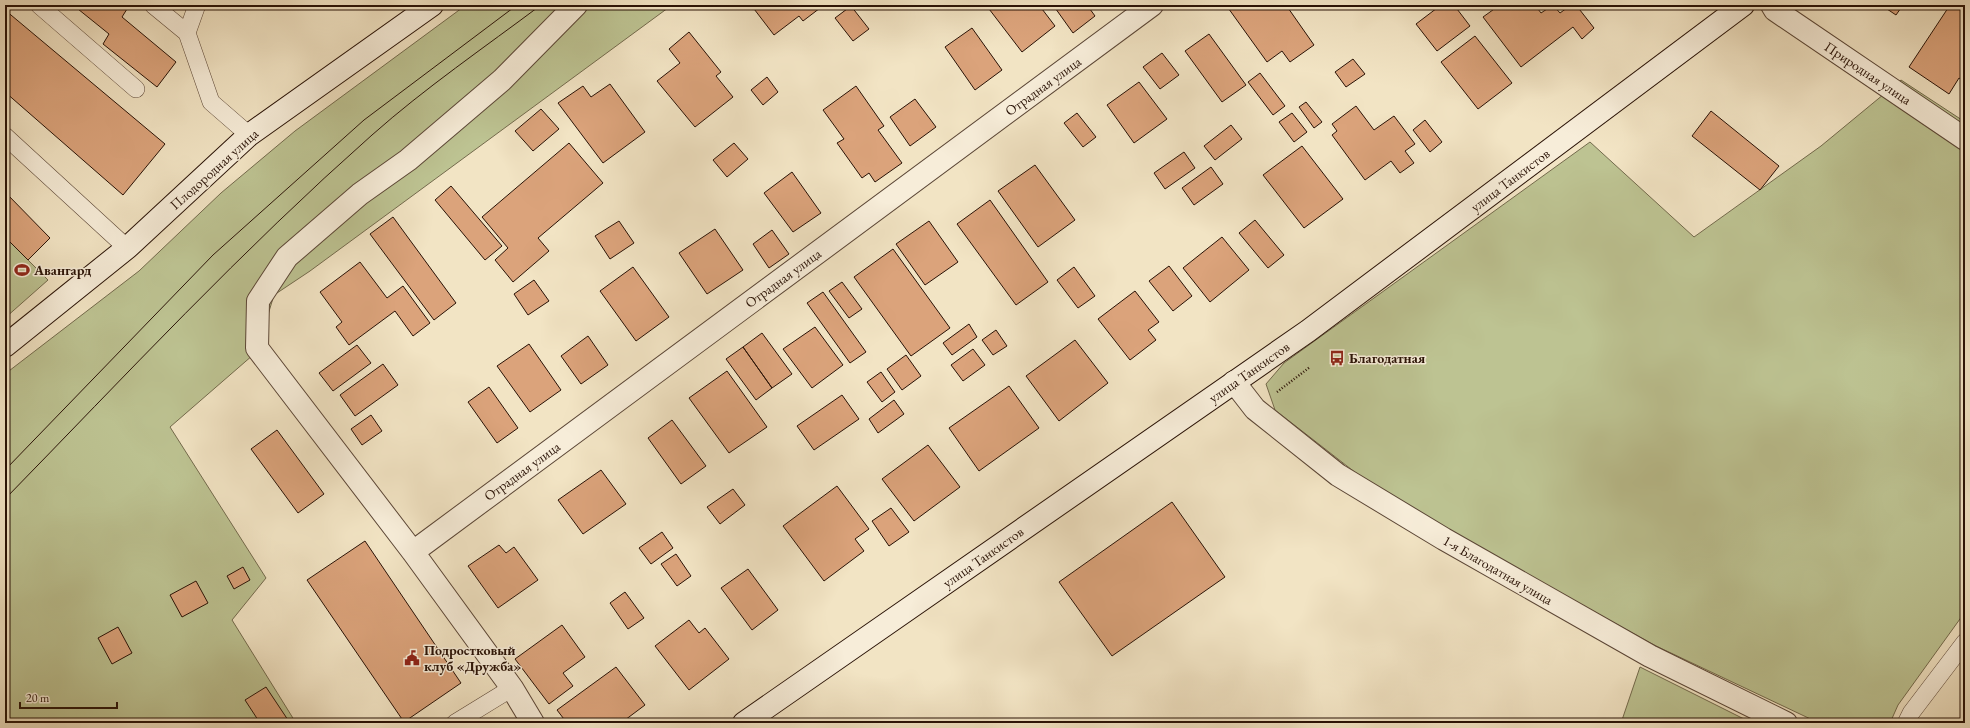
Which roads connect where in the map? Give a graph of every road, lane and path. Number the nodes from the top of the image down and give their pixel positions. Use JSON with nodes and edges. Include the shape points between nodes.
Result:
{"nodes":[{"id":1,"x":39,"y":5,"type":"edge"},
{"id":2,"x":153,"y":5,"type":"edge"},
{"id":3,"x":197,"y":5,"type":"edge"},
{"id":4,"x":432,"y":5,"type":"edge"},
{"id":5,"x":576,"y":5,"type":"edge"},
{"id":6,"x":1152,"y":5,"type":"edge"},
{"id":7,"x":1743,"y":5,"type":"edge"},
{"id":8,"x":1772,"y":5,"type":"edge"},
{"id":9,"x":187,"y":34,"type":"junction"},
{"id":10,"x":136,"y":89,"type":"dead end"},
{"id":11,"x":249,"y":135,"type":"junction"},
{"id":12,"x":5,"y":136,"type":"edge"},
{"id":13,"x":1965,"y":139,"type":"edge"},
{"id":14,"x":127,"y":248,"type":"junction"},
{"id":15,"x":5,"y":346,"type":"edge"},
{"id":16,"x":1234,"y":382,"type":"junction"},
{"id":17,"x":413,"y":552,"type":"junction"},
{"id":18,"x":1965,"y":642,"type":"edge"},
{"id":19,"x":512,"y":688,"type":"junction"},
{"id":20,"x":455,"y":723,"type":"edge"},
{"id":21,"x":533,"y":723,"type":"edge"},
{"id":22,"x":744,"y":723,"type":"edge"},
{"id":23,"x":1786,"y":723,"type":"edge"},
{"id":24,"x":1906,"y":723,"type":"edge"}],
"edges":[{"from":1,"to":10,"type":"lane"},
{"from":2,"to":9,"type":"lane"},
{"from":3,"to":9,"type":"lane"},
{"from":4,"to":11,"type":"street","name":"Плодородная улица"},
{"from":5,"to":17,"type":"street","via":[[502,80],[408,160],[360,194],[287,257],[258,301],[257,348]]},
{"from":6,"to":17,"type":"street","name":"Отрадная улица"},
{"from":7,"to":16,"type":"street","name":"улица Танкистов","via":[[1308,331]]},
{"from":8,"to":13,"type":"street","name":"Природная улица","via":[[1775,10]]},
{"from":9,"to":11,"type":"lane","via":[[211,102]]},
{"from":11,"to":14,"type":"street","name":"Плодородная улица"},
{"from":12,"to":14,"type":"lane"},
{"from":14,"to":15,"type":"street","name":"Плодородная улица"},
{"from":16,"to":22,"type":"street","name":"улица Танкистов"},
{"from":16,"to":23,"type":"street","name":"1-я Благодатная улица","via":[[1255,408],[1338,475],[1444,539],[1650,656]]},
{"from":17,"to":19,"type":"street"},
{"from":18,"to":24,"type":"lane"},
{"from":19,"to":20,"type":"lane"},
{"from":19,"to":21,"type":"street"}]}
